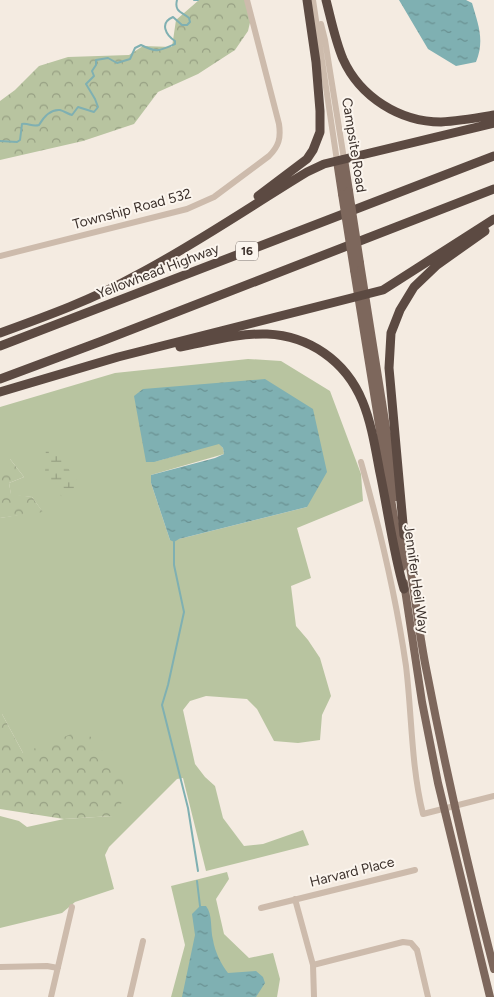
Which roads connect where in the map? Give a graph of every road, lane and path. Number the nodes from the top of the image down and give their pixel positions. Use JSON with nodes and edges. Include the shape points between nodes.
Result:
{"nodes":[{"id":1,"x":247,"y":0,"type":"edge"},
{"id":2,"x":307,"y":0,"type":"edge"},
{"id":3,"x":314,"y":0,"type":"edge"},
{"id":4,"x":326,"y":0,"type":"edge"},
{"id":5,"x":494,"y":115,"type":"edge"},
{"id":6,"x":494,"y":123,"type":"edge"},
{"id":7,"x":494,"y":156,"type":"edge"},
{"id":8,"x":340,"y":160,"type":"junction"},
{"id":9,"x":494,"y":189,"type":"edge"},
{"id":10,"x":345,"y":192,"type":"junction"},
{"id":11,"x":494,"y":219,"type":"edge"},
{"id":12,"x":494,"y":224,"type":"edge"},
{"id":13,"x":203,"y":236,"type":"junction"},
{"id":14,"x":0,"y":256,"type":"edge"},
{"id":15,"x":362,"y":297,"type":"junction"},
{"id":16,"x":0,"y":333,"type":"edge"},
{"id":17,"x":0,"y":346,"type":"edge"},
{"id":18,"x":140,"y":351,"type":"junction"},
{"id":19,"x":0,"y":379,"type":"edge"},
{"id":20,"x":0,"y":392,"type":"edge"},
{"id":21,"x":361,"y":462,"type":"dead end"},
{"id":22,"x":404,"y":535,"type":"junction"},
{"id":23,"x":404,"y":588,"type":"junction"},
{"id":24,"x":494,"y":796,"type":"edge"},
{"id":25,"x":454,"y":805,"type":"junction"},
{"id":26,"x":444,"y":808,"type":"junction"},
{"id":27,"x":415,"y":870,"type":"dead end"},
{"id":28,"x":295,"y":899,"type":"junction"},
{"id":29,"x":72,"y":907,"type":"dead end"},
{"id":30,"x":261,"y":908,"type":"dead end"},
{"id":31,"x":143,"y":941,"type":"dead end"},
{"id":32,"x":313,"y":965,"type":"junction"},
{"id":33,"x":0,"y":967,"type":"edge"},
{"id":34,"x":58,"y":968,"type":"junction"},
{"id":35,"x":494,"y":969,"type":"edge"},
{"id":36,"x":51,"y":997,"type":"edge"},
{"id":37,"x":130,"y":997,"type":"edge"},
{"id":38,"x":314,"y":997,"type":"edge"},
{"id":39,"x":428,"y":997,"type":"edge"},
{"id":40,"x":490,"y":997,"type":"edge"}],
"edges":[{"from":1,"to":14,"type":"street","name":"Township Road 532","via":[[280,124],[276,150],[214,197],[187,209]]},
{"from":2,"to":13,"type":"highway","via":[[320,117],[320,132],[313,150],[302,164]]},
{"from":3,"to":8,"type":"street","name":"Campsite Road","via":[[325,40]]},
{"from":4,"to":5,"type":"highway","via":[[344,61],[358,82],[385,106],[400,114],[430,121]]},
{"from":6,"to":8,"type":"highway"},
{"from":7,"to":17,"type":"highway","name":"Yellowhead Highway","number":"16"},
{"from":8,"to":10,"type":"main road","name":"Campsite Road"},
{"from":8,"to":13,"type":"highway","via":[[307,172]]},
{"from":9,"to":19,"type":"highway","number":"16"},
{"from":10,"to":15,"type":"main road","name":"Campsite Road","bridge":true,"via":[[360,263]]},
{"from":10,"to":15,"type":"main road","name":"Jennifer Heil Way","bridge":true,"via":[[354,270]]},
{"from":11,"to":15,"type":"highway","via":[[383,290]]},
{"from":12,"to":22,"type":"highway","via":[[437,265],[414,287],[391,333],[389,368]]},
{"from":13,"to":16,"type":"highway","via":[[99,294]]},
{"from":15,"to":18,"type":"highway"},
{"from":15,"to":22,"type":"main road","name":"Jennifer Heil Way"},
{"from":15,"to":23,"type":"main road","name":"Jennifer Heil Way"},
{"from":18,"to":20,"type":"highway"},
{"from":18,"to":23,"type":"highway","via":[[266,334],[298,339],[332,359],[354,383],[368,414]]},
{"from":21,"to":26,"type":"street","name":"Jennifer Heil Way","via":[[398,611],[414,773],[423,814]]},
{"from":22,"to":25,"type":"main road","name":"Jennifer Heil Way","via":[[426,671]]},
{"from":23,"to":26,"type":"main road","name":"Jennifer Heil Way","via":[[422,702]]},
{"from":24,"to":25,"type":"street"},
{"from":25,"to":26,"type":"street"},
{"from":25,"to":35,"type":"main road","name":"Jennifer Heil Way"},
{"from":26,"to":40,"type":"main road","name":"Jennifer Heil Way"},
{"from":27,"to":28,"type":"street","name":"Harvard Place"},
{"from":28,"to":30,"type":"street","name":"Harvard Place"},
{"from":28,"to":32,"type":"street"},
{"from":29,"to":34,"type":"street"},
{"from":31,"to":37,"type":"street"},
{"from":32,"to":38,"type":"street"},
{"from":32,"to":39,"type":"street","via":[[403,942],[412,943],[417,950]]},
{"from":33,"to":34,"type":"street"},
{"from":34,"to":36,"type":"street"}]}
